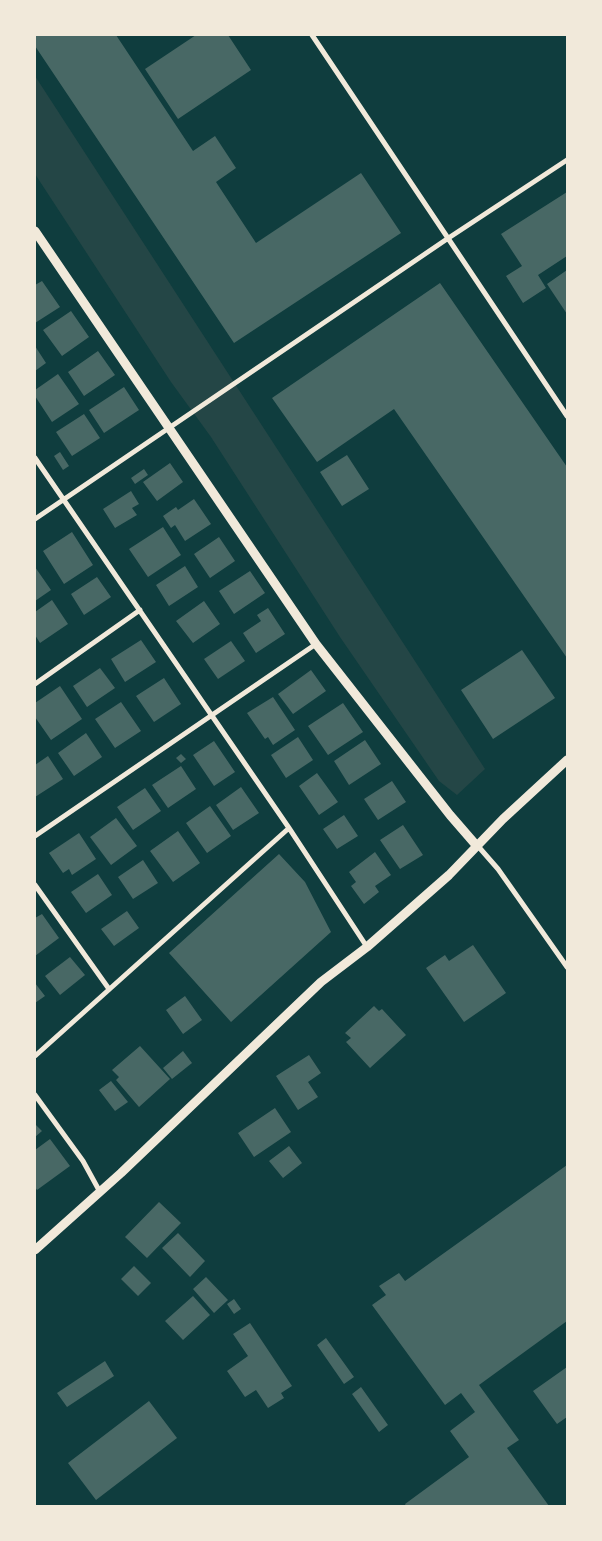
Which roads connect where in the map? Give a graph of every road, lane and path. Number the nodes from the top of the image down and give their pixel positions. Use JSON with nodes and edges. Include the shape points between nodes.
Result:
{"nodes":[{"id":1,"x":312,"y":35,"type":"edge"},
{"id":2,"x":567,"y":160,"type":"edge"},
{"id":3,"x":35,"y":231,"type":"edge"},
{"id":4,"x":447,"y":239,"type":"junction"},
{"id":5,"x":567,"y":416,"type":"edge"},
{"id":6,"x":169,"y":426,"type":"junction"},
{"id":7,"x":35,"y":458,"type":"edge"},
{"id":8,"x":63,"y":500,"type":"junction"},
{"id":9,"x":35,"y":519,"type":"edge"},
{"id":10,"x":140,"y":610,"type":"junction"},
{"id":11,"x":316,"y":644,"type":"junction"},
{"id":12,"x":35,"y":684,"type":"edge"},
{"id":13,"x":212,"y":716,"type":"junction"},
{"id":14,"x":567,"y":760,"type":"edge"},
{"id":15,"x":289,"y":828,"type":"junction"},
{"id":16,"x":35,"y":836,"type":"edge"},
{"id":17,"x":476,"y":845,"type":"junction"},
{"id":18,"x":35,"y":885,"type":"edge"},
{"id":19,"x":367,"y":947,"type":"junction"},
{"id":20,"x":567,"y":967,"type":"edge"},
{"id":21,"x":109,"y":989,"type":"junction"},
{"id":22,"x":35,"y":1056,"type":"edge"},
{"id":23,"x":35,"y":1095,"type":"edge"},
{"id":24,"x":100,"y":1192,"type":"junction"},
{"id":25,"x":35,"y":1250,"type":"edge"}],
"edges":[{"from":1,"to":4,"type":"street"},
{"from":2,"to":4,"type":"street"},
{"from":3,"to":6,"type":"street"},
{"from":4,"to":5,"type":"street"},
{"from":4,"to":6,"type":"street"},
{"from":6,"to":8,"type":"street"},
{"from":6,"to":11,"type":"street"},
{"from":7,"to":8,"type":"street"},
{"from":8,"to":9,"type":"street"},
{"from":8,"to":10,"type":"street"},
{"from":10,"to":12,"type":"street"},
{"from":10,"to":13,"type":"street"},
{"from":11,"to":13,"type":"street"},
{"from":11,"to":17,"type":"street"},
{"from":13,"to":15,"type":"street"},
{"from":13,"to":16,"type":"street"},
{"from":14,"to":17,"type":"street"},
{"from":15,"to":19,"type":"street"},
{"from":15,"to":21,"type":"street"},
{"from":17,"to":19,"type":"street","via":[[448,875]]},
{"from":17,"to":20,"type":"street","via":[[498,869]]},
{"from":18,"to":21,"type":"street"},
{"from":19,"to":24,"type":"street","via":[[321,982]]},
{"from":21,"to":22,"type":"street"},
{"from":23,"to":24,"type":"street","via":[[83,1161]]},
{"from":24,"to":25,"type":"street"}]}
